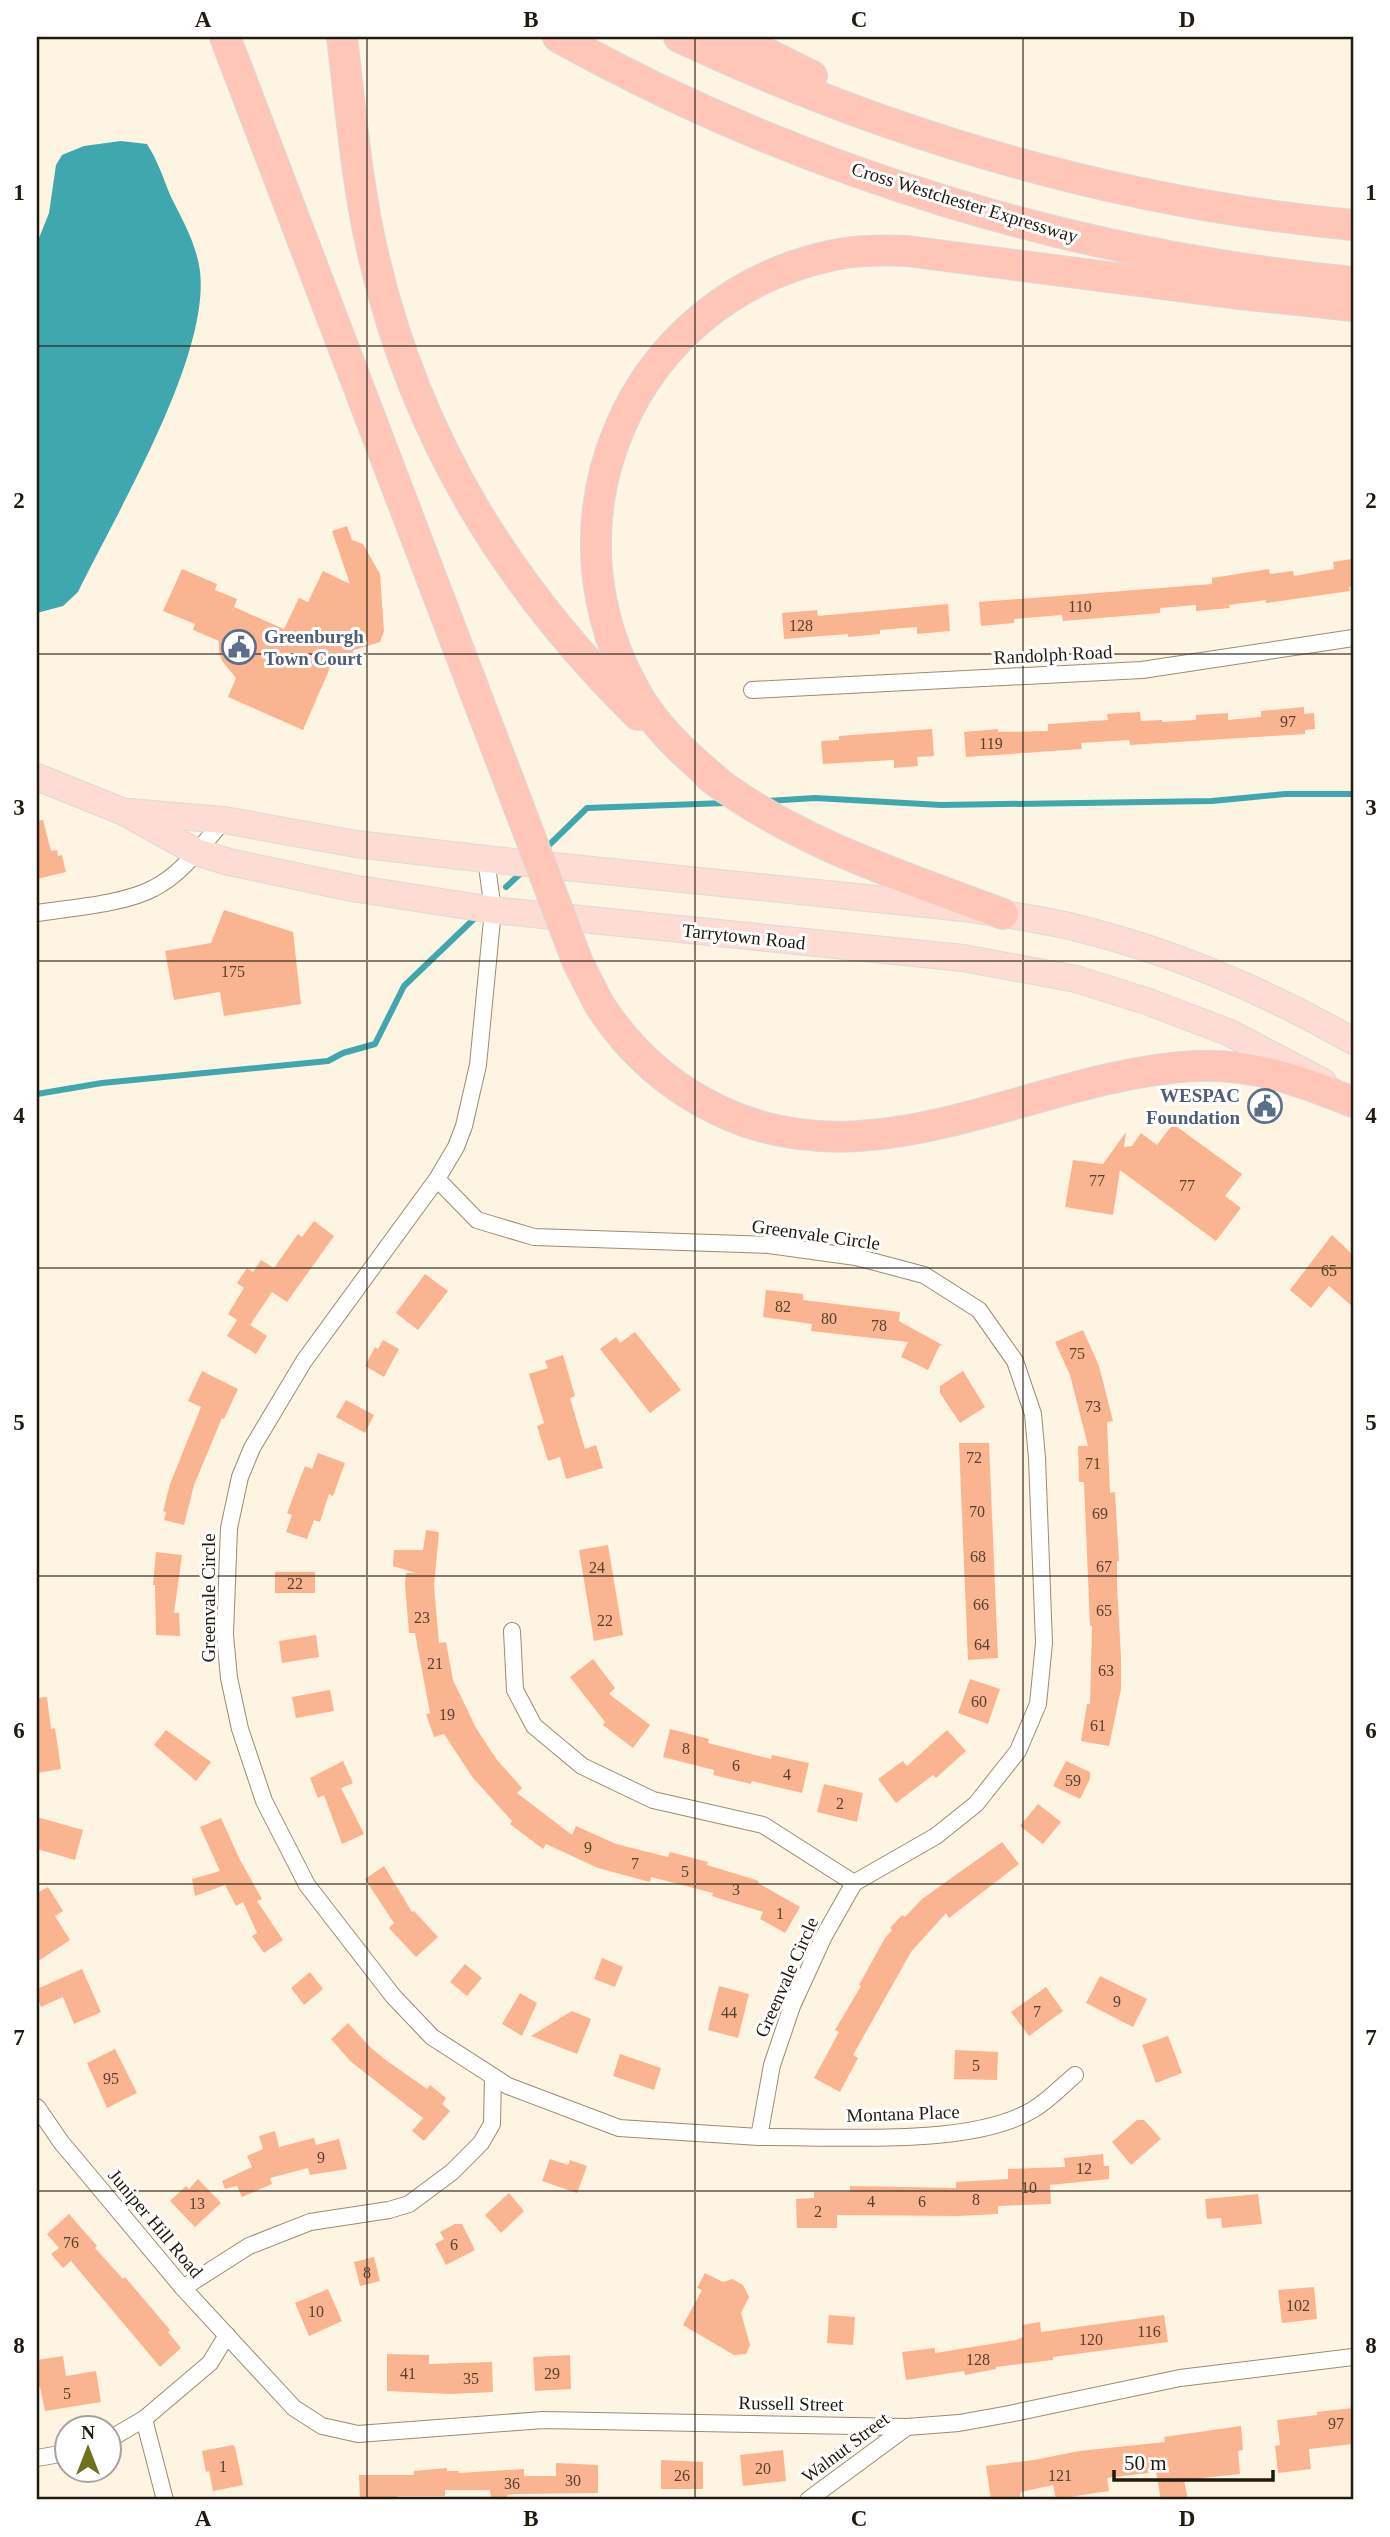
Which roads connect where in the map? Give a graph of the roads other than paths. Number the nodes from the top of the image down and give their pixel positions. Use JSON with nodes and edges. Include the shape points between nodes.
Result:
{"nodes":[{"id":1,"x":225,"y":37,"type":"edge"},
{"id":2,"x":342,"y":37,"type":"edge"},
{"id":3,"x":558,"y":37,"type":"edge"},
{"id":4,"x":679,"y":37,"type":"edge"},
{"id":5,"x":734,"y":37,"type":"edge"},
{"id":6,"x":950,"y":144,"type":"junction"},
{"id":7,"x":1353,"y":225,"type":"edge"},
{"id":8,"x":1353,"y":282,"type":"edge"},
{"id":9,"x":1353,"y":306,"type":"edge"},
{"id":10,"x":1353,"y":638,"type":"edge"},
{"id":11,"x":752,"y":690,"type":"dead end"},
{"id":12,"x":37,"y":777,"type":"edge"},
{"id":13,"x":725,"y":788,"type":"junction"},
{"id":14,"x":124,"y":812,"type":"junction"},
{"id":15,"x":224,"y":820,"type":"junction"},
{"id":16,"x":196,"y":852,"type":"junction"},
{"id":17,"x":486,"y":859,"type":"junction"},
{"id":18,"x":493,"y":910,"type":"junction"},
{"id":19,"x":37,"y":913,"type":"edge"},
{"id":20,"x":1003,"y":914,"type":"junction"},
{"id":21,"x":1353,"y":1041,"type":"edge"},
{"id":22,"x":1353,"y":1101,"type":"edge"},
{"id":23,"x":437,"y":1179,"type":"junction"},
{"id":24,"x":512,"y":1630,"type":"dead end"},
{"id":25,"x":854,"y":1883,"type":"junction"},
{"id":26,"x":1075,"y":2075,"type":"dead end"},
{"id":27,"x":494,"y":2077,"type":"junction"},
{"id":28,"x":37,"y":2108,"type":"edge"},
{"id":29,"x":759,"y":2137,"type":"junction"},
{"id":30,"x":183,"y":2288,"type":"junction"},
{"id":31,"x":227,"y":2335,"type":"junction"},
{"id":32,"x":1353,"y":2357,"type":"edge"},
{"id":33,"x":250,"y":2360,"type":"joint"},
{"id":34,"x":144,"y":2419,"type":"junction"},
{"id":35,"x":907,"y":2427,"type":"junction"},
{"id":36,"x":122,"y":2432,"type":"edge"},
{"id":37,"x":165,"y":2500,"type":"edge"},
{"id":38,"x":808,"y":2500,"type":"edge"}],
"edges":[{"from":1,"to":22,"type":"highway","bridge":true,"via":[[578,962],[599,1004],[634,1050],[694,1097],[745,1122],[837,1138],[894,1133],[1135,1074],[1195,1066],[1264,1070]]},
{"from":2,"to":13,"type":"highway","via":[[375,262],[409,372],[454,474],[519,579],[582,658],[661,737]]},
{"from":3,"to":8,"type":"highway","name":"Cross Westchester Expressway","via":[[713,114],[933,197],[1163,255]]},
{"from":4,"to":6,"type":"highway","via":[[804,92]]},
{"from":5,"to":6,"type":"highway"},
{"from":6,"to":7,"type":"highway","via":[[1174,200]]},
{"from":9,"to":13,"type":"highway","via":[[869,250],[822,258],[763,278],[699,319],[651,371],[614,438],[597,507],[596,574],[612,640],[641,701],[659,727]]},
{"from":10,"to":11,"type":"street","name":"Randolph Road","via":[[1142,670]]},
{"from":12,"to":14,"type":"main road","name":"Tarrytown Road"},
{"from":13,"to":20,"type":"highway","via":[[826,844]]},
{"from":14,"to":15,"type":"main road","name":"Tarrytown Road"},
{"from":14,"to":16,"type":"main road","name":"Tarrytown Road"},
{"from":15,"to":16,"type":"street"},
{"from":15,"to":17,"type":"main road","name":"Tarrytown Road","via":[[315,838]]},
{"from":16,"to":18,"type":"main road","name":"Tarrytown Road","via":[[352,888]]},
{"from":16,"to":19,"type":"street","via":[[153,889]]},
{"from":17,"to":18,"type":"street","name":"Greenvale Circle"},
{"from":17,"to":20,"type":"main road","name":"Tarrytown Road"},
{"from":18,"to":22,"type":"main road","name":"Tarrytown Road","via":[[937,955],[1064,976],[1230,1033]]},
{"from":18,"to":23,"type":"street","name":"Greenvale Circle","via":[[471,1104],[456,1147]]},
{"from":20,"to":21,"type":"main road","name":"Tarrytown Road","via":[[1091,931],[1189,963],[1259,991]]},
{"from":23,"to":25,"type":"street","name":"Greenvale Circle","via":[[477,1220],[534,1237],[769,1245],[856,1257],[924,1275],[979,1310],[1016,1361],[1032,1414],[1037,1458],[1044,1643],[1038,1704],[1018,1751],[976,1804],[936,1836]]},
{"from":23,"to":27,"type":"street","name":"Greenvale Circle","via":[[304,1361],[252,1448],[240,1477],[229,1528],[225,1635],[240,1729],[264,1801],[307,1885],[393,1996],[432,2037]]},
{"from":24,"to":25,"type":"street","via":[[515,1690],[534,1726],[582,1766],[653,1800],[763,1825]]},
{"from":25,"to":29,"type":"street","name":"Greenvale Circle","via":[[792,2006],[772,2065]]},
{"from":26,"to":29,"type":"street","name":"Montana Place","via":[[1033,2110],[984,2129],[928,2136]]},
{"from":27,"to":29,"type":"street","name":"Greenvale Circle","via":[[619,2128]]},
{"from":27,"to":30,"type":"street","via":[[492,2124],[481,2143],[409,2204],[310,2222],[250,2246]]},
{"from":28,"to":30,"type":"street","name":"Juniper Hill Road"},
{"from":30,"to":31,"type":"street","name":"Juniper Hill Road"},
{"from":31,"to":33,"type":"street","name":"Juniper Hill Road"},
{"from":31,"to":34,"type":"street","via":[[210,2363]]},
{"from":32,"to":35,"type":"street","name":"Russell Street","via":[[1180,2378],[959,2423]]},
{"from":33,"to":35,"type":"street","name":"Russell Street","via":[[293,2408],[322,2427],[358,2434],[543,2420]]},
{"from":34,"to":36,"type":"street"},
{"from":34,"to":37,"type":"street"},
{"from":35,"to":38,"type":"street","name":"Walnut Street"}]}
